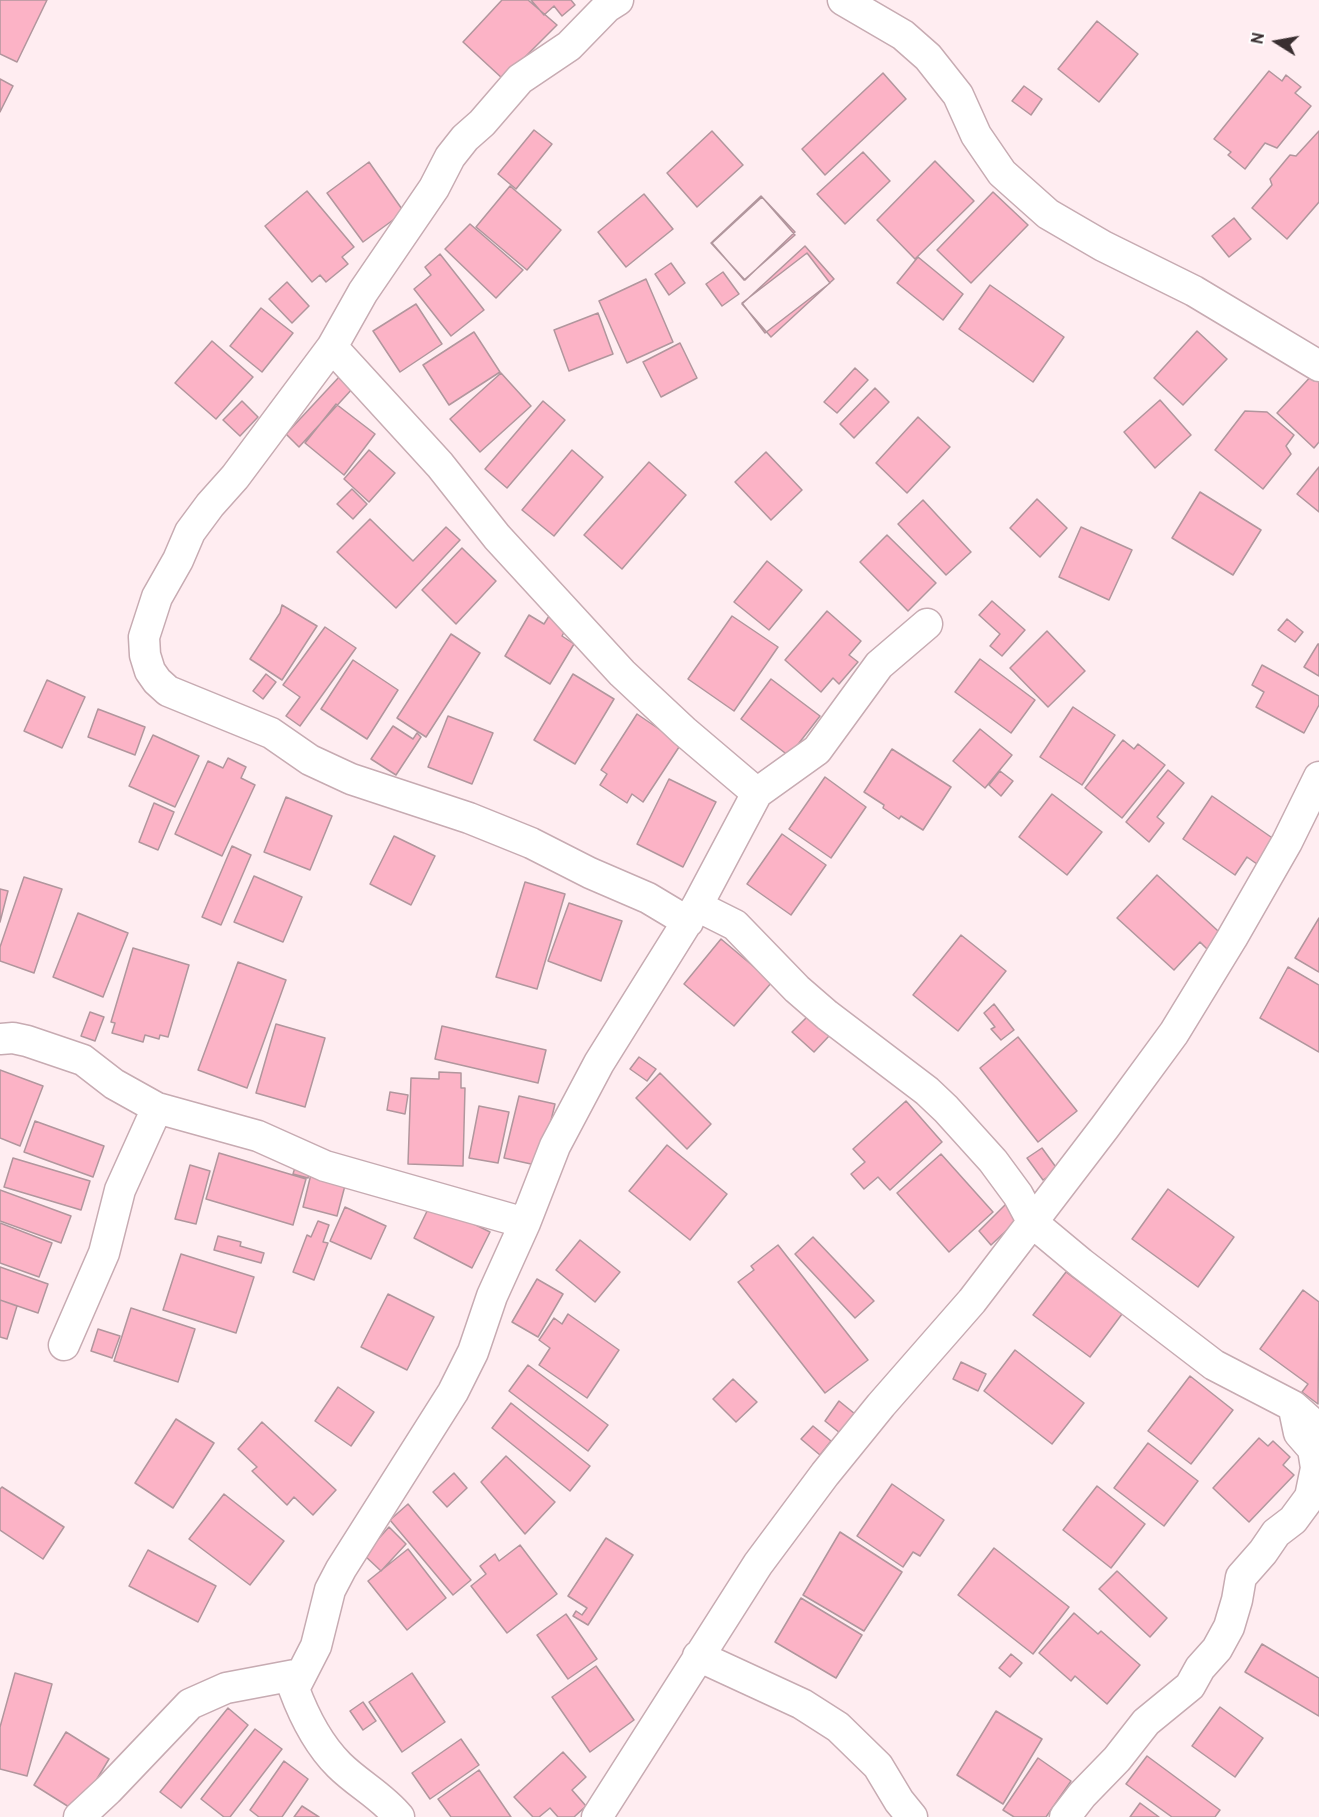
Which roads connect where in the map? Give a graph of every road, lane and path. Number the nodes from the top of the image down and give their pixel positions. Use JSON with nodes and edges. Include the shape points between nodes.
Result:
{"nodes":[{"id":1,"x":618,"y":0,"type":"edge"},
{"id":2,"x":843,"y":0,"type":"edge"},
{"id":3,"x":332,"y":347,"type":"junction"},
{"id":4,"x":1319,"y":366,"type":"edge"},
{"id":5,"x":927,"y":624,"type":"dead end"},
{"id":6,"x":1319,"y":777,"type":"edge"},
{"id":7,"x":757,"y":793,"type":"junction"},
{"id":8,"x":693,"y":914,"type":"junction"},
{"id":9,"x":0,"y":1039,"type":"edge"},
{"id":10,"x":157,"y":1108,"type":"junction"},
{"id":11,"x":1033,"y":1222,"type":"junction"},
{"id":12,"x":525,"y":1223,"type":"junction"},
{"id":13,"x":64,"y":1345,"type":"dead end"},
{"id":14,"x":1293,"y":1406,"type":"junction"},
{"id":15,"x":1319,"y":1429,"type":"edge"},
{"id":16,"x":698,"y":1656,"type":"junction"},
{"id":17,"x":300,"y":1674,"type":"junction"},
{"id":18,"x":79,"y":1817,"type":"edge"},
{"id":19,"x":399,"y":1817,"type":"edge"},
{"id":20,"x":597,"y":1817,"type":"edge"},
{"id":21,"x":912,"y":1817,"type":"edge"},
{"id":22,"x":1065,"y":1817,"type":"edge"}],
"edges":[{"from":1,"to":3,"type":"street","via":[[569,46],[520,79],[465,138],[363,292]]},
{"from":2,"to":4,"type":"street","via":[[903,35],[928,57],[958,95],[976,135],[1002,173],[1048,214],[1194,291]]},
{"from":3,"to":7,"type":"street","via":[[440,465],[497,537],[622,673]]},
{"from":3,"to":8,"type":"street","via":[[190,532],[157,597],[144,637],[150,671],[168,691],[271,734],[310,760],[351,779],[469,818],[648,898]]},
{"from":5,"to":7,"type":"street","via":[[879,665],[817,750]]},
{"from":6,"to":11,"type":"street","via":[[1287,842],[1174,1033]]},
{"from":7,"to":8,"type":"street"},
{"from":8,"to":11,"type":"street","via":[[735,925],[796,989],[927,1091],[993,1161]]},
{"from":8,"to":12,"type":"street","via":[[599,1063],[555,1146]]},
{"from":9,"to":10,"type":"street","via":[[27,1041],[83,1060],[114,1084]]},
{"from":10,"to":12,"type":"street","via":[[258,1136],[325,1166]]},
{"from":10,"to":13,"type":"street","via":[[120,1190],[104,1253]]},
{"from":11,"to":14,"type":"street","via":[[1214,1365]]},
{"from":11,"to":16,"type":"street","via":[[972,1301],[825,1474]]},
{"from":12,"to":17,"type":"street","via":[[453,1392],[340,1569],[330,1590],[316,1646]]},
{"from":14,"to":15,"type":"street"},
{"from":14,"to":22,"type":"street","via":[[1299,1433],[1313,1449],[1316,1468],[1310,1497],[1241,1577],[1229,1628],[1190,1686],[1146,1722]]},
{"from":16,"to":20,"type":"street"},
{"from":16,"to":21,"type":"street","via":[[802,1704],[838,1727],[878,1766]]},
{"from":17,"to":18,"type":"street","via":[[226,1688],[190,1704]]},
{"from":17,"to":19,"type":"street","via":[[294,1689],[318,1740],[339,1765]]}]}
